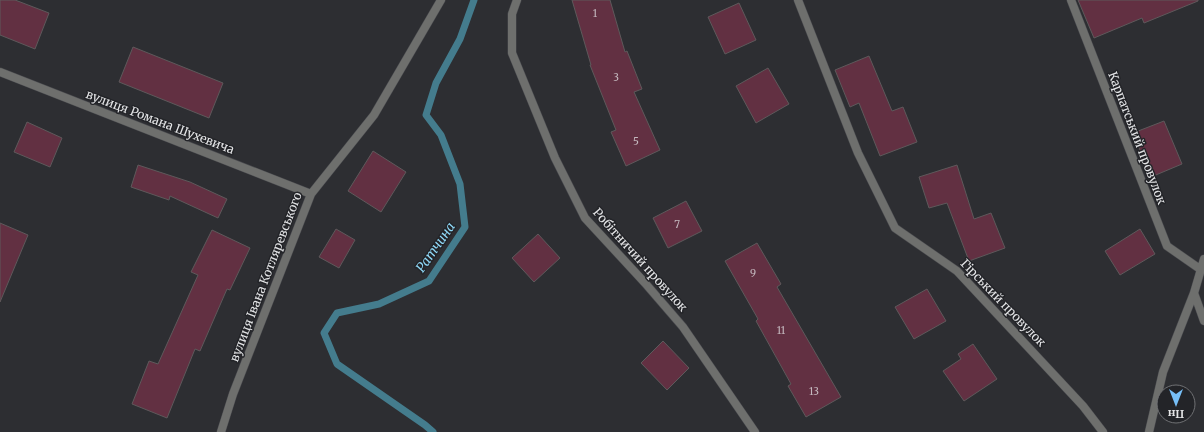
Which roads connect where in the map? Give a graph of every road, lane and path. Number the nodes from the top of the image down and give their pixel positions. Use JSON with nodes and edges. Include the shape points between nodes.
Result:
{"nodes":[{"id":1,"x":441,"y":0,"type":"edge"},
{"id":2,"x":517,"y":0,"type":"edge"},
{"id":3,"x":798,"y":0,"type":"edge"},
{"id":4,"x":1071,"y":0,"type":"edge"},
{"id":5,"x":0,"y":72,"type":"edge"},
{"id":6,"x":311,"y":194,"type":"junction"},
{"id":7,"x":1204,"y":259,"type":"edge"},
{"id":8,"x":1200,"y":269,"type":"junction"},
{"id":9,"x":1194,"y":293,"type":"junction"},
{"id":10,"x":1204,"y":321,"type":"edge"},
{"id":11,"x":221,"y":432,"type":"edge"},
{"id":12,"x":755,"y":432,"type":"edge"},
{"id":13,"x":1103,"y":432,"type":"edge"},
{"id":14,"x":1149,"y":432,"type":"edge"}],
"edges":[{"from":1,"to":6,"type":"street","name":"вулиця Івана Котляревського","via":[[374,114]]},
{"from":2,"to":12,"type":"street","name":"Робітничий провулок","via":[[512,14],[512,53],[555,158],[585,218],[683,327]]},
{"from":3,"to":13,"type":"street","name":"Гірський провулок","via":[[858,153],[895,228],[958,271],[1083,406]]},
{"from":4,"to":8,"type":"street","name":"Карпатський провулок","via":[[1167,246]]},
{"from":5,"to":6,"type":"street","name":"вулиця Романа Шухевича"},
{"from":6,"to":11,"type":"street","name":"вулиця Івана Котляревського","via":[[233,394]]},
{"from":7,"to":8,"type":"street"},
{"from":8,"to":9,"type":"street"},
{"from":9,"to":10,"type":"street"},
{"from":9,"to":14,"type":"street","via":[[1163,372]]}]}
